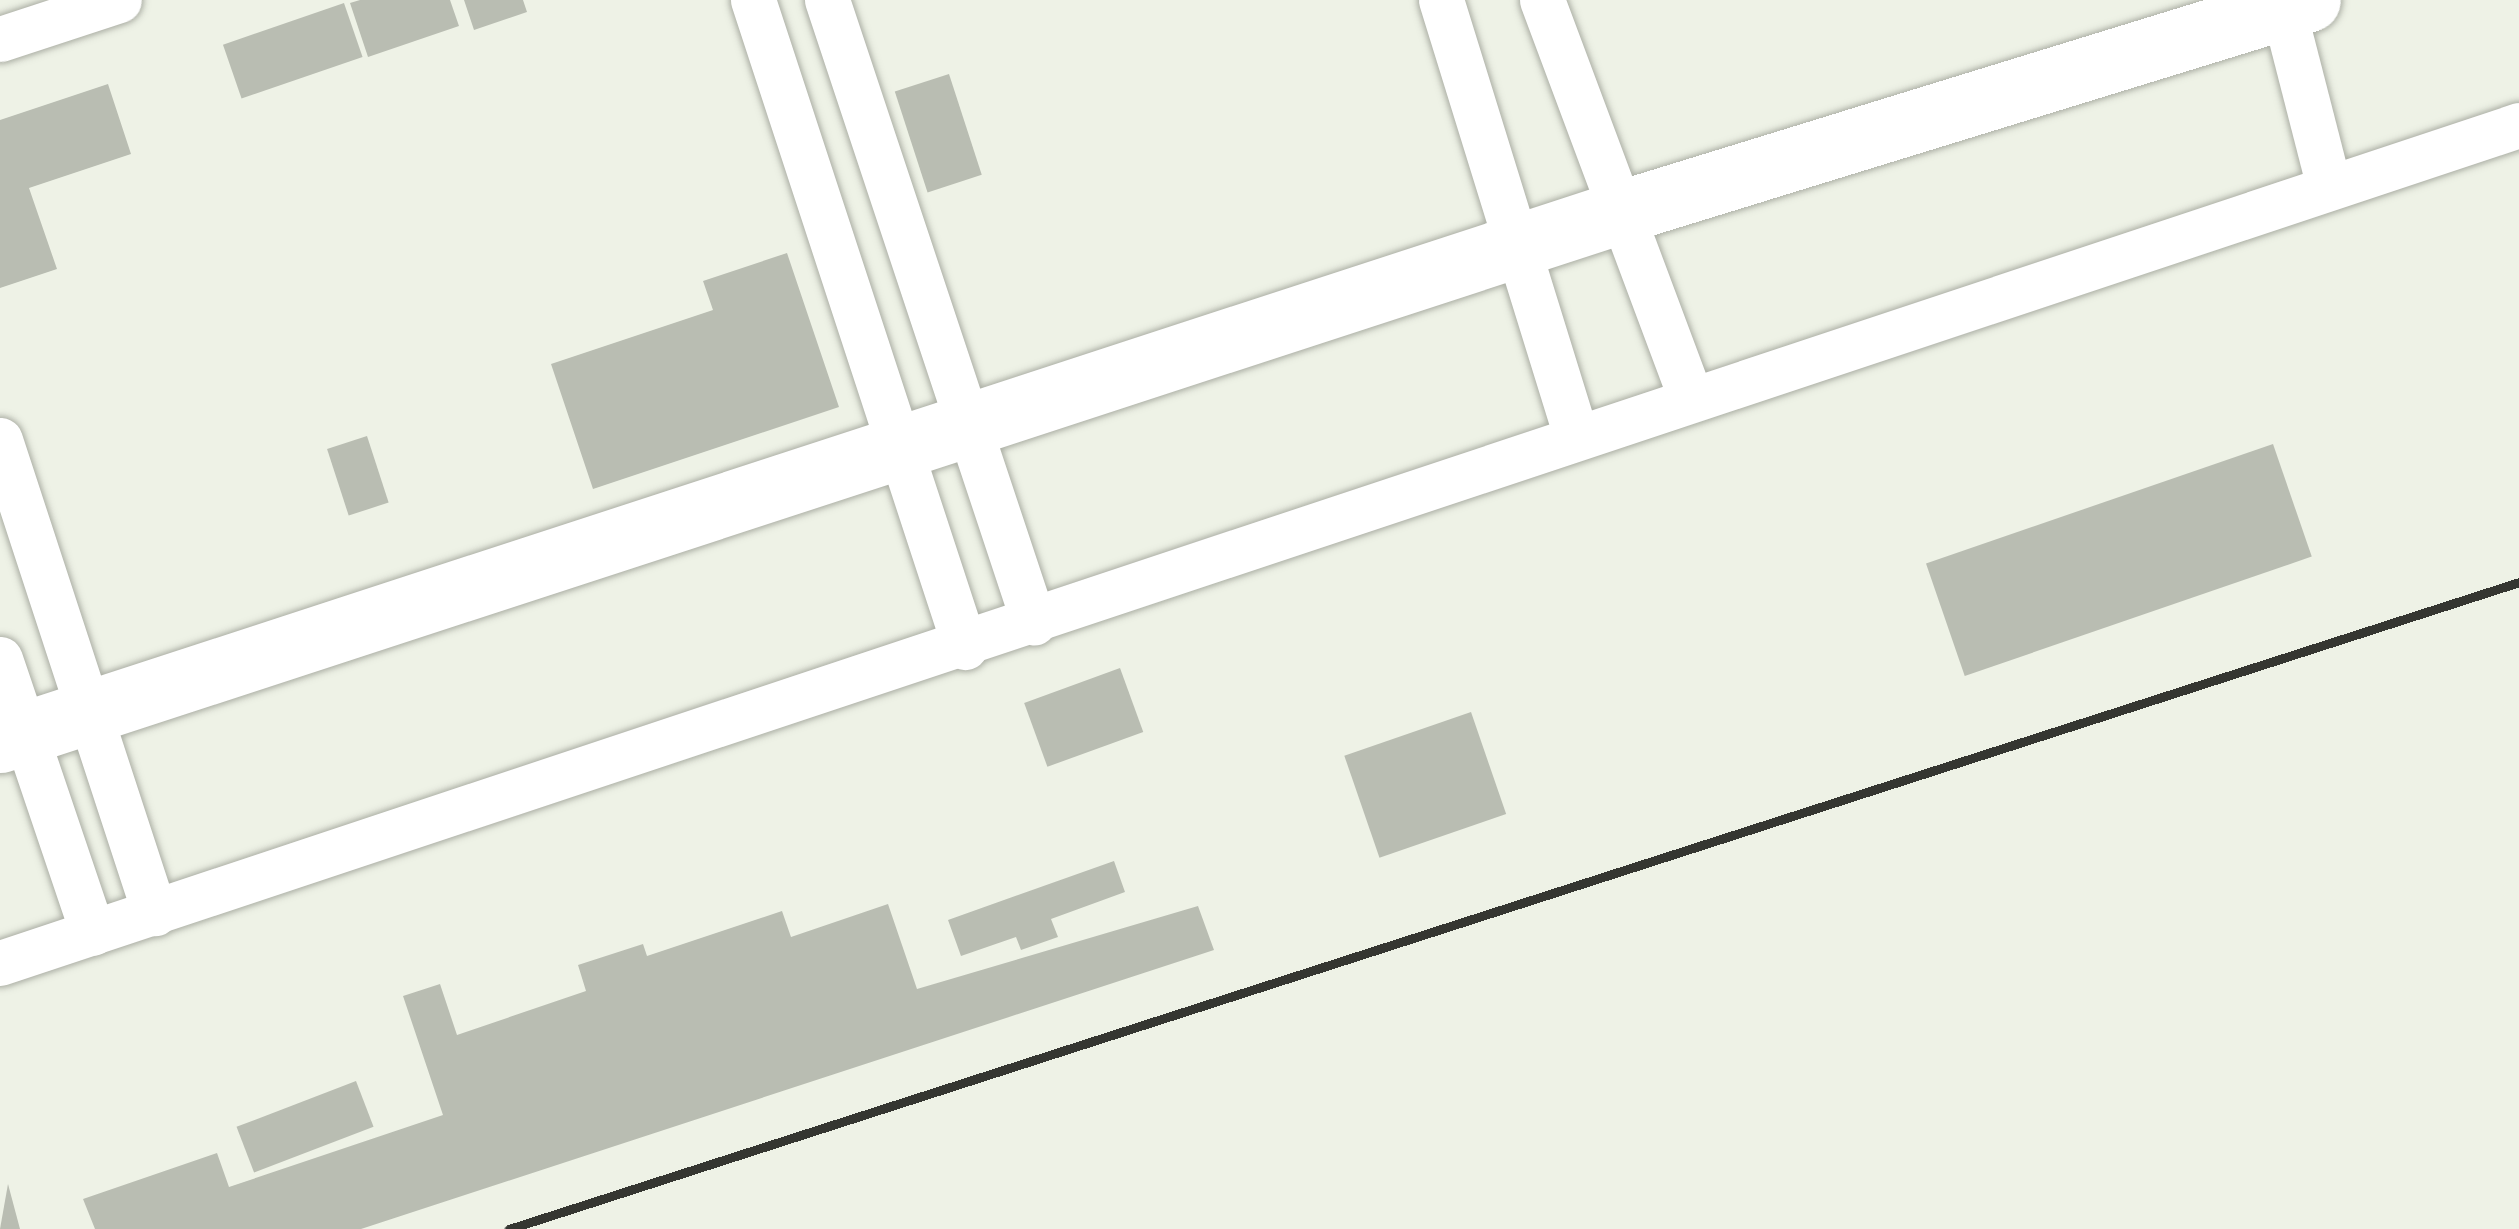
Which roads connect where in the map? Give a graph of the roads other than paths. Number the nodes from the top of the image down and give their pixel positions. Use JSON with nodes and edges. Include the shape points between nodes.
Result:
{"nodes":[{"id":1,"x":119,"y":0,"type":"edge"},
{"id":2,"x":753,"y":0,"type":"edge"},
{"id":3,"x":827,"y":0,"type":"edge"},
{"id":4,"x":1442,"y":0,"type":"edge"},
{"id":5,"x":1542,"y":0,"type":"edge"},
{"id":6,"x":2291,"y":3,"type":"edge"},
{"id":7,"x":0,"y":39,"type":"edge"},
{"id":8,"x":2519,"y":125,"type":"edge"},
{"id":9,"x":2329,"y":187,"type":"junction"},
{"id":10,"x":1614,"y":214,"type":"junction"},
{"id":11,"x":1520,"y":248,"type":"junction"},
{"id":12,"x":1690,"y":395,"type":"junction"},
{"id":13,"x":970,"y":426,"type":"junction"},
{"id":14,"x":1575,"y":434,"type":"junction"},
{"id":15,"x":0,"y":440,"type":"edge"},
{"id":16,"x":900,"y":446,"type":"junction"},
{"id":17,"x":1034,"y":623,"type":"junction"},
{"id":18,"x":965,"y":647,"type":"junction"},
{"id":19,"x":0,"y":659,"type":"edge"},
{"id":20,"x":90,"y":711,"type":"junction"},
{"id":21,"x":13,"y":737,"type":"edge"},
{"id":22,"x":155,"y":913,"type":"junction"},
{"id":23,"x":93,"y":933,"type":"junction"},
{"id":24,"x":0,"y":963,"type":"edge"}],
"edges":[{"from":1,"to":7,"type":"street"},
{"from":2,"to":16,"type":"street"},
{"from":3,"to":13,"type":"street"},
{"from":4,"to":11,"type":"street"},
{"from":5,"to":10,"type":"street"},
{"from":6,"to":9,"type":"street"},
{"from":6,"to":10,"type":"street"},
{"from":8,"to":9,"type":"street"},
{"from":9,"to":12,"type":"street"},
{"from":10,"to":11,"type":"street"},
{"from":10,"to":12,"type":"street"},
{"from":11,"to":13,"type":"street"},
{"from":11,"to":14,"type":"street"},
{"from":12,"to":14,"type":"street"},
{"from":13,"to":16,"type":"street"},
{"from":13,"to":17,"type":"street"},
{"from":14,"to":17,"type":"street"},
{"from":15,"to":20,"type":"street"},
{"from":16,"to":18,"type":"street"},
{"from":16,"to":20,"type":"street"},
{"from":17,"to":18,"type":"street"},
{"from":18,"to":22,"type":"street"},
{"from":19,"to":21,"type":"street"},
{"from":20,"to":21,"type":"street"},
{"from":20,"to":22,"type":"street"},
{"from":21,"to":23,"type":"street"},
{"from":22,"to":23,"type":"street"},
{"from":23,"to":24,"type":"street"}]}
